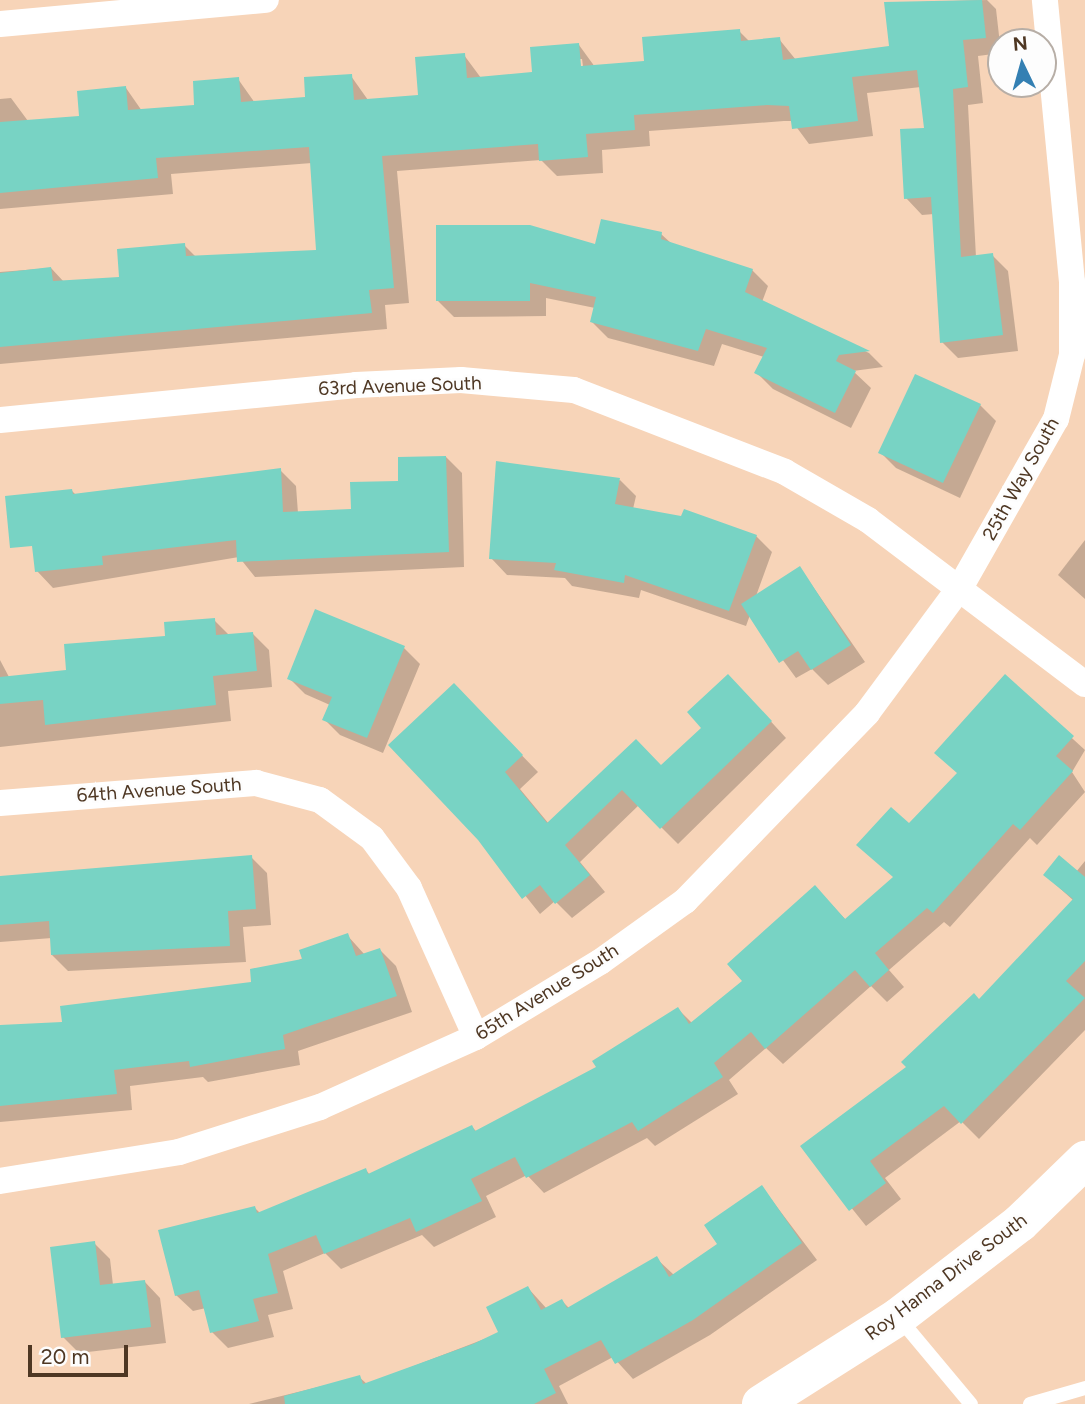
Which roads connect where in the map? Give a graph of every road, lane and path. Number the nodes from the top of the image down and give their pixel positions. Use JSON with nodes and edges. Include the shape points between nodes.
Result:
{"nodes":[{"id":1,"x":266,"y":0,"type":"edge"},
{"id":2,"x":1045,"y":0,"type":"edge"},
{"id":3,"x":16,"y":15,"type":"edge"},
{"id":4,"x":0,"y":420,"type":"edge"},
{"id":5,"x":961,"y":586,"type":"junction"},
{"id":6,"x":1085,"y":684,"type":"edge"},
{"id":7,"x":0,"y":803,"type":"edge"},
{"id":8,"x":476,"y":1037,"type":"junction"},
{"id":9,"x":1085,"y":1160,"type":"edge"},
{"id":10,"x":0,"y":1181,"type":"edge"},
{"id":11,"x":898,"y":1317,"type":"junction"},
{"id":12,"x":1085,"y":1388,"type":"edge"},
{"id":13,"x":761,"y":1404,"type":"edge"},
{"id":14,"x":971,"y":1404,"type":"edge"},
{"id":15,"x":1030,"y":1404,"type":"edge"}],
"edges":[{"from":1,"to":3,"type":"street"},
{"from":2,"to":5,"type":"street","name":"25th Way South","via":[[1072,282],[1072,355],[1056,419]]},
{"from":4,"to":5,"type":"street","name":"63rd Avenue South","via":[[369,384],[461,380],[574,390],[785,472]]},
{"from":5,"to":6,"type":"street"},
{"from":5,"to":8,"type":"street","name":"65th Avenue South","via":[[867,713],[685,901]]},
{"from":7,"to":8,"type":"street","name":"64th Avenue South","via":[[256,783],[320,800],[372,838],[409,888]]},
{"from":8,"to":10,"type":"street","name":"65th Avenue South","via":[[320,1107],[179,1152]]},
{"from":9,"to":11,"type":"street","name":"Roy Hanna Drive South","via":[[1020,1223]]},
{"from":11,"to":13,"type":"street","name":"Roy Hanna Drive South"},
{"from":11,"to":14,"type":"lane"},
{"from":12,"to":15,"type":"lane"}]}
